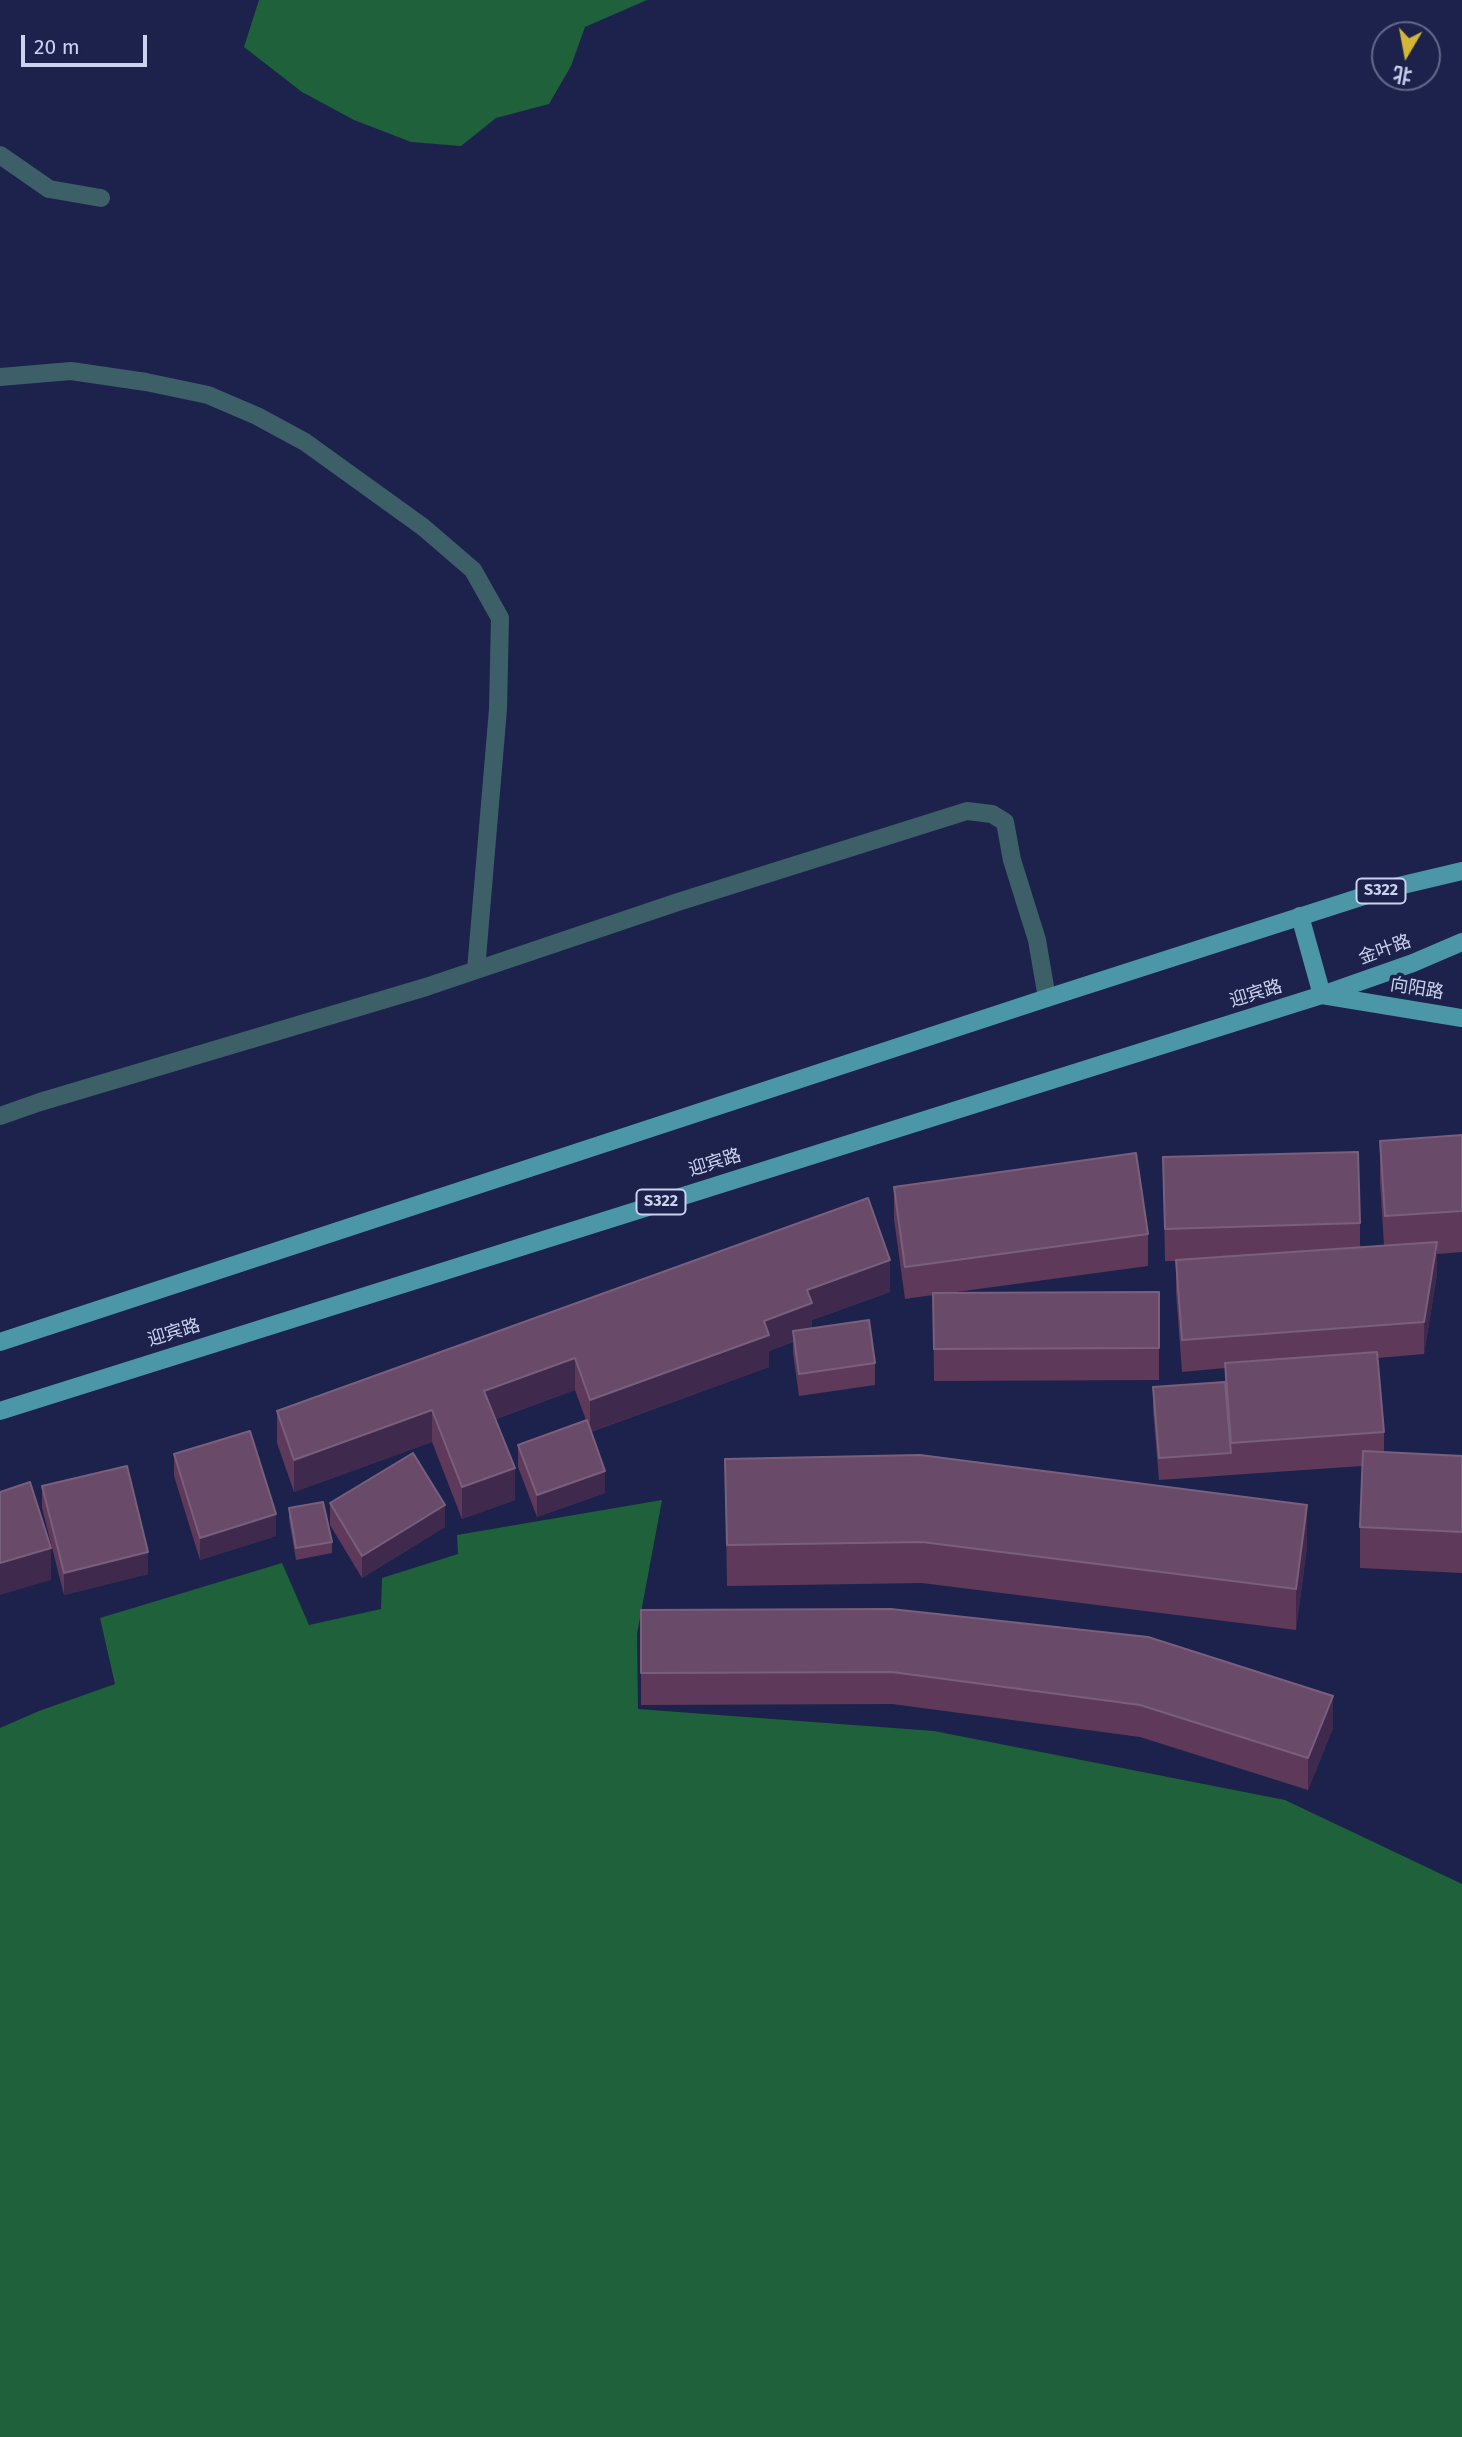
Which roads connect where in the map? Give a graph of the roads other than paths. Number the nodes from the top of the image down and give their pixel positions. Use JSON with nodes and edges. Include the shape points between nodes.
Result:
{"nodes":[{"id":1,"x":0,"y":155,"type":"edge"},
{"id":2,"x":101,"y":198,"type":"dead end"},
{"id":3,"x":0,"y":377,"type":"edge"},
{"id":4,"x":1462,"y":871,"type":"edge"},
{"id":5,"x":1300,"y":916,"type":"junction"},
{"id":6,"x":1462,"y":942,"type":"edge"},
{"id":7,"x":476,"y":970,"type":"junction"},
{"id":8,"x":1322,"y":995,"type":"junction"},
{"id":9,"x":1047,"y":998,"type":"junction"},
{"id":10,"x":1462,"y":1018,"type":"edge"},
{"id":11,"x":0,"y":1116,"type":"edge"},
{"id":12,"x":0,"y":1342,"type":"edge"},
{"id":13,"x":0,"y":1411,"type":"edge"}],
"edges":[{"from":1,"to":2,"type":"street","via":[[49,189]]},
{"from":3,"to":7,"type":"street","via":[[71,371],[208,395],[305,442],[474,570],[500,618],[497,722]]},
{"from":4,"to":5,"type":"main road","number":"S322"},
{"from":5,"to":8,"type":"main road"},
{"from":5,"to":9,"type":"main road","number":"S322"},
{"from":6,"to":8,"type":"main road","name":"金叶路","number":"S322"},
{"from":7,"to":9,"type":"street","via":[[967,811],[992,814],[1005,822],[1037,940]]},
{"from":7,"to":11,"type":"street"},
{"from":8,"to":10,"type":"main road","name":"向阳路"},
{"from":8,"to":13,"type":"main road","name":"迎宾路","number":"S322"},
{"from":9,"to":12,"type":"main road","number":"S322"}]}
